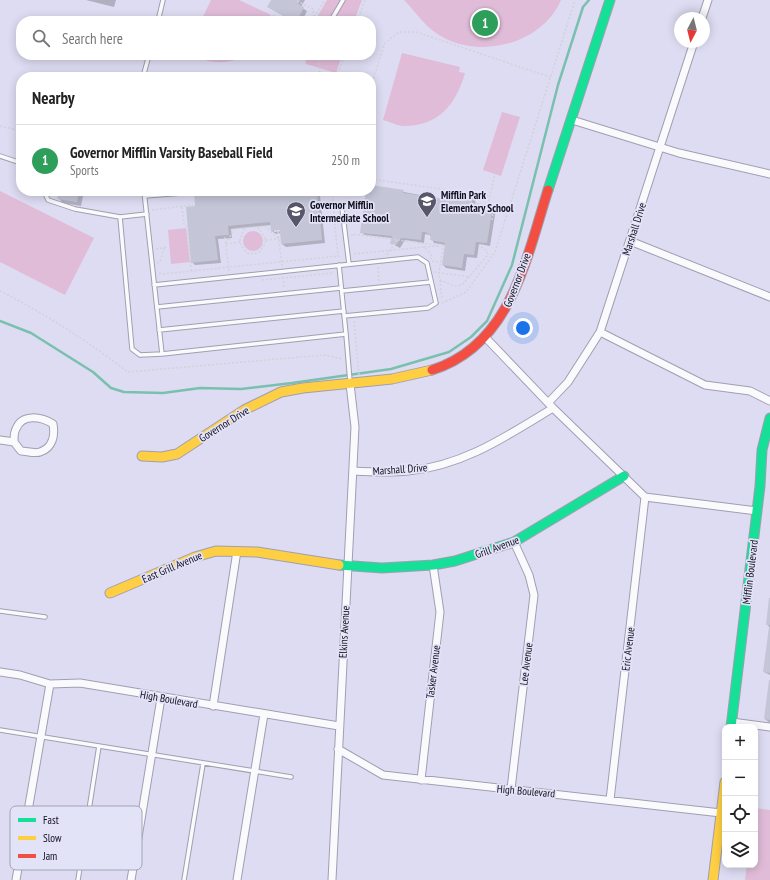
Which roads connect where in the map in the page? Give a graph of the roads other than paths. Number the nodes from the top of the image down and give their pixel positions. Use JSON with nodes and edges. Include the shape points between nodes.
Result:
{"nodes":[{"id":1,"x":163,"y":0,"type":"edge"},
{"id":2,"x":343,"y":0,"type":"edge"},
{"id":3,"x":610,"y":0,"type":"edge"},
{"id":4,"x":708,"y":0,"type":"edge"},
{"id":5,"x":704,"y":12,"type":"edge"},
{"id":6,"x":159,"y":16,"type":"edge"},
{"id":7,"x":334,"y":16,"type":"edge"},
{"id":8,"x":692,"y":48,"type":"edge"},
{"id":9,"x":148,"y":60,"type":"edge"},
{"id":10,"x":144,"y":72,"type":"edge"},
{"id":11,"x":572,"y":120,"type":"junction"},
{"id":12,"x":660,"y":148,"type":"junction"},
{"id":13,"x":0,"y":156,"type":"edge"},
{"id":14,"x":16,"y":161,"type":"edge"},
{"id":15,"x":770,"y":174,"type":"edge"},
{"id":16,"x":46,"y":196,"type":"edge"},
{"id":17,"x":145,"y":196,"type":"edge"},
{"id":18,"x":342,"y":208,"type":"dead end"},
{"id":19,"x":147,"y":214,"type":"junction"},
{"id":20,"x":120,"y":217,"type":"junction"},
{"id":21,"x":630,"y":241,"type":"junction"},
{"id":22,"x":349,"y":264,"type":"junction"},
{"id":23,"x":339,"y":265,"type":"junction"},
{"id":24,"x":431,"y":282,"type":"junction"},
{"id":25,"x":154,"y":285,"type":"junction"},
{"id":26,"x":342,"y":290,"type":"junction"},
{"id":27,"x":770,"y":297,"type":"edge"},
{"id":28,"x":157,"y":306,"type":"junction"},
{"id":29,"x":344,"y":311,"type":"junction"},
{"id":30,"x":344,"y":316,"type":"junction"},
{"id":31,"x":159,"y":330,"type":"junction"},
{"id":32,"x":600,"y":332,"type":"junction"},
{"id":33,"x":346,"y":334,"type":"junction"},
{"id":34,"x":486,"y":338,"type":"junction"},
{"id":35,"x":162,"y":354,"type":"junction"},
{"id":36,"x":350,"y":384,"type":"junction"},
{"id":37,"x":770,"y":401,"type":"edge"},
{"id":38,"x":551,"y":405,"type":"junction"},
{"id":39,"x":770,"y":418,"type":"edge"},
{"id":40,"x":0,"y":440,"type":"edge"},
{"id":41,"x":14,"y":442,"type":"junction"},
{"id":42,"x":142,"y":456,"type":"dead end"},
{"id":43,"x":353,"y":471,"type":"junction"},
{"id":44,"x":624,"y":476,"type":"junction"},
{"id":45,"x":645,"y":497,"type":"junction"},
{"id":46,"x":757,"y":511,"type":"junction"},
{"id":47,"x":514,"y":542,"type":"junction"},
{"id":48,"x":237,"y":551,"type":"junction"},
{"id":49,"x":433,"y":565,"type":"junction"},
{"id":50,"x":348,"y":566,"type":"junction"},
{"id":51,"x":110,"y":593,"type":"dead end"},
{"id":52,"x":0,"y":611,"type":"edge"},
{"id":53,"x":45,"y":618,"type":"dead end"},
{"id":54,"x":0,"y":672,"type":"edge"},
{"id":55,"x":50,"y":684,"type":"junction"},
{"id":56,"x":161,"y":698,"type":"junction"},
{"id":57,"x":213,"y":706,"type":"junction"},
{"id":58,"x":264,"y":714,"type":"junction"},
{"id":59,"x":732,"y":724,"type":"edge"},
{"id":60,"x":339,"y":726,"type":"junction"},
{"id":61,"x":758,"y":726,"type":"edge"},
{"id":62,"x":770,"y":727,"type":"edge"},
{"id":63,"x":0,"y":730,"type":"edge"},
{"id":64,"x":42,"y":737,"type":"junction"},
{"id":65,"x":99,"y":746,"type":"junction"},
{"id":66,"x":338,"y":749,"type":"junction"},
{"id":67,"x":151,"y":755,"type":"junction"},
{"id":68,"x":203,"y":764,"type":"junction"},
{"id":69,"x":255,"y":772,"type":"junction"},
{"id":70,"x":291,"y":777,"type":"dead end"},
{"id":71,"x":421,"y":780,"type":"junction"},
{"id":72,"x":511,"y":789,"type":"junction"},
{"id":73,"x":723,"y":796,"type":"edge"},
{"id":74,"x":610,"y":800,"type":"junction"},
{"id":75,"x":29,"y":806,"type":"edge"},
{"id":76,"x":90,"y":806,"type":"edge"},
{"id":77,"x":142,"y":811,"type":"edge"},
{"id":78,"x":721,"y":813,"type":"junction"},
{"id":79,"x":18,"y":870,"type":"edge"},
{"id":80,"x":80,"y":870,"type":"edge"},
{"id":81,"x":133,"y":870,"type":"edge"},
{"id":82,"x":16,"y":880,"type":"edge"},
{"id":83,"x":78,"y":880,"type":"edge"},
{"id":84,"x":131,"y":880,"type":"edge"},
{"id":85,"x":184,"y":880,"type":"edge"},
{"id":86,"x":238,"y":880,"type":"edge"},
{"id":87,"x":332,"y":880,"type":"edge"},
{"id":88,"x":713,"y":880,"type":"edge"}],
"edges":[{"from":1,"to":6,"type":"lane"},
{"from":2,"to":7,"type":"lane"},
{"from":3,"to":11,"type":"street","name":"Governor Drive"},
{"from":4,"to":5,"type":"street"},
{"from":8,"to":12,"type":"street","name":"Marshall Drive"},
{"from":9,"to":10,"type":"lane"},
{"from":11,"to":12,"type":"street"},
{"from":11,"to":34,"type":"street","name":"Governor Drive","via":[[516,289]]},
{"from":12,"to":15,"type":"street"},
{"from":12,"to":21,"type":"street","name":"Marshall Drive"},
{"from":13,"to":14,"type":"lane"},
{"from":16,"to":20,"type":"lane","via":[[48,200],[75,209]]},
{"from":17,"to":19,"type":"lane"},
{"from":18,"to":22,"type":"lane"},
{"from":19,"to":20,"type":"lane"},
{"from":19,"to":25,"type":"lane"},
{"from":20,"to":35,"type":"lane","via":[[132,349],[140,355]]},
{"from":21,"to":27,"type":"street"},
{"from":21,"to":32,"type":"street","name":"Marshall Drive"},
{"from":22,"to":23,"type":"lane"},
{"from":22,"to":24,"type":"lane","via":[[418,257],[427,263]]},
{"from":23,"to":25,"type":"lane"},
{"from":23,"to":26,"type":"lane"},
{"from":24,"to":26,"type":"lane"},
{"from":24,"to":30,"type":"lane","via":[[436,303],[428,308]]},
{"from":25,"to":28,"type":"lane"},
{"from":26,"to":28,"type":"lane"},
{"from":26,"to":29,"type":"lane"},
{"from":28,"to":31,"type":"lane"},
{"from":29,"to":30,"type":"lane"},
{"from":29,"to":31,"type":"lane"},
{"from":30,"to":33,"type":"lane"},
{"from":31,"to":35,"type":"lane"},
{"from":32,"to":37,"type":"street","via":[[705,385],[750,392]]},
{"from":32,"to":38,"type":"street","name":"Marshall Drive"},
{"from":33,"to":35,"type":"lane"},
{"from":33,"to":36,"type":"lane"},
{"from":34,"to":36,"type":"street","name":"Governor Drive","via":[[455,361],[431,372],[393,380]]},
{"from":34,"to":38,"type":"street"},
{"from":36,"to":42,"type":"street","name":"Governor Drive","via":[[304,388],[274,394],[180,452],[164,458]]},
{"from":36,"to":43,"type":"street","name":"Elkins Avenue","via":[[355,427]]},
{"from":38,"to":43,"type":"street","name":"Marshall Drive","via":[[502,440],[459,460],[409,471]]},
{"from":38,"to":44,"type":"street"},
{"from":39,"to":46,"type":"street","name":"Mifflin Boulevard","via":[[762,450]]},
{"from":40,"to":41,"type":"street"},
{"from":41,"to":41,"type":"street","via":[[21,451],[40,452],[50,445],[55,434],[53,424],[43,418],[31,418],[21,422],[16,429]]},
{"from":43,"to":50,"type":"street","name":"Elkins Avenue"},
{"from":44,"to":45,"type":"street"},
{"from":44,"to":47,"type":"street","name":"Grill Avenue"},
{"from":45,"to":46,"type":"street"},
{"from":45,"to":74,"type":"street","name":"Eric Avenue"},
{"from":46,"to":59,"type":"street","name":"Mifflin Boulevard"},
{"from":47,"to":49,"type":"street","name":"Grill Avenue","via":[[470,557]]},
{"from":47,"to":72,"type":"street","name":"Lee Avenue","via":[[529,575],[534,595]]},
{"from":48,"to":50,"type":"street","name":"Grill Avenue"},
{"from":48,"to":51,"type":"street","name":"East Grill Avenue","via":[[216,550],[205,553]]},
{"from":48,"to":57,"type":"street"},
{"from":49,"to":50,"type":"street","name":"Grill Avenue","via":[[382,568]]},
{"from":49,"to":71,"type":"street","name":"Tasker Avenue","via":[[440,612]]},
{"from":50,"to":60,"type":"street","name":"Elkins Avenue"},
{"from":52,"to":53,"type":"lane"},
{"from":54,"to":55,"type":"street","name":"High Boulevard","via":[[20,674]]},
{"from":55,"to":56,"type":"street","name":"High Boulevard","via":[[80,683]]},
{"from":55,"to":64,"type":"street"},
{"from":56,"to":57,"type":"street","name":"High Boulevard"},
{"from":56,"to":67,"type":"street"},
{"from":57,"to":58,"type":"street","name":"High Boulevard"},
{"from":58,"to":60,"type":"street","name":"High Boulevard"},
{"from":58,"to":69,"type":"street"},
{"from":60,"to":66,"type":"street","name":"Elkins Avenue"},
{"from":61,"to":62,"type":"street"},
{"from":63,"to":64,"type":"lane"},
{"from":64,"to":65,"type":"lane"},
{"from":64,"to":75,"type":"street"},
{"from":65,"to":67,"type":"lane"},
{"from":65,"to":76,"type":"lane"},
{"from":66,"to":71,"type":"street","name":"High Boulevard","via":[[383,775]]},
{"from":66,"to":87,"type":"street","name":"Elkins Avenue"},
{"from":67,"to":68,"type":"lane"},
{"from":67,"to":77,"type":"street"},
{"from":68,"to":69,"type":"lane"},
{"from":68,"to":85,"type":"lane"},
{"from":69,"to":70,"type":"lane"},
{"from":69,"to":86,"type":"street"},
{"from":71,"to":72,"type":"street","name":"High Boulevard"},
{"from":72,"to":74,"type":"street","name":"High Boulevard"},
{"from":73,"to":78,"type":"street"},
{"from":74,"to":78,"type":"street","name":"High Boulevard"},
{"from":78,"to":88,"type":"street"},
{"from":79,"to":82,"type":"street"},
{"from":80,"to":83,"type":"lane"},
{"from":81,"to":84,"type":"street"}]}
